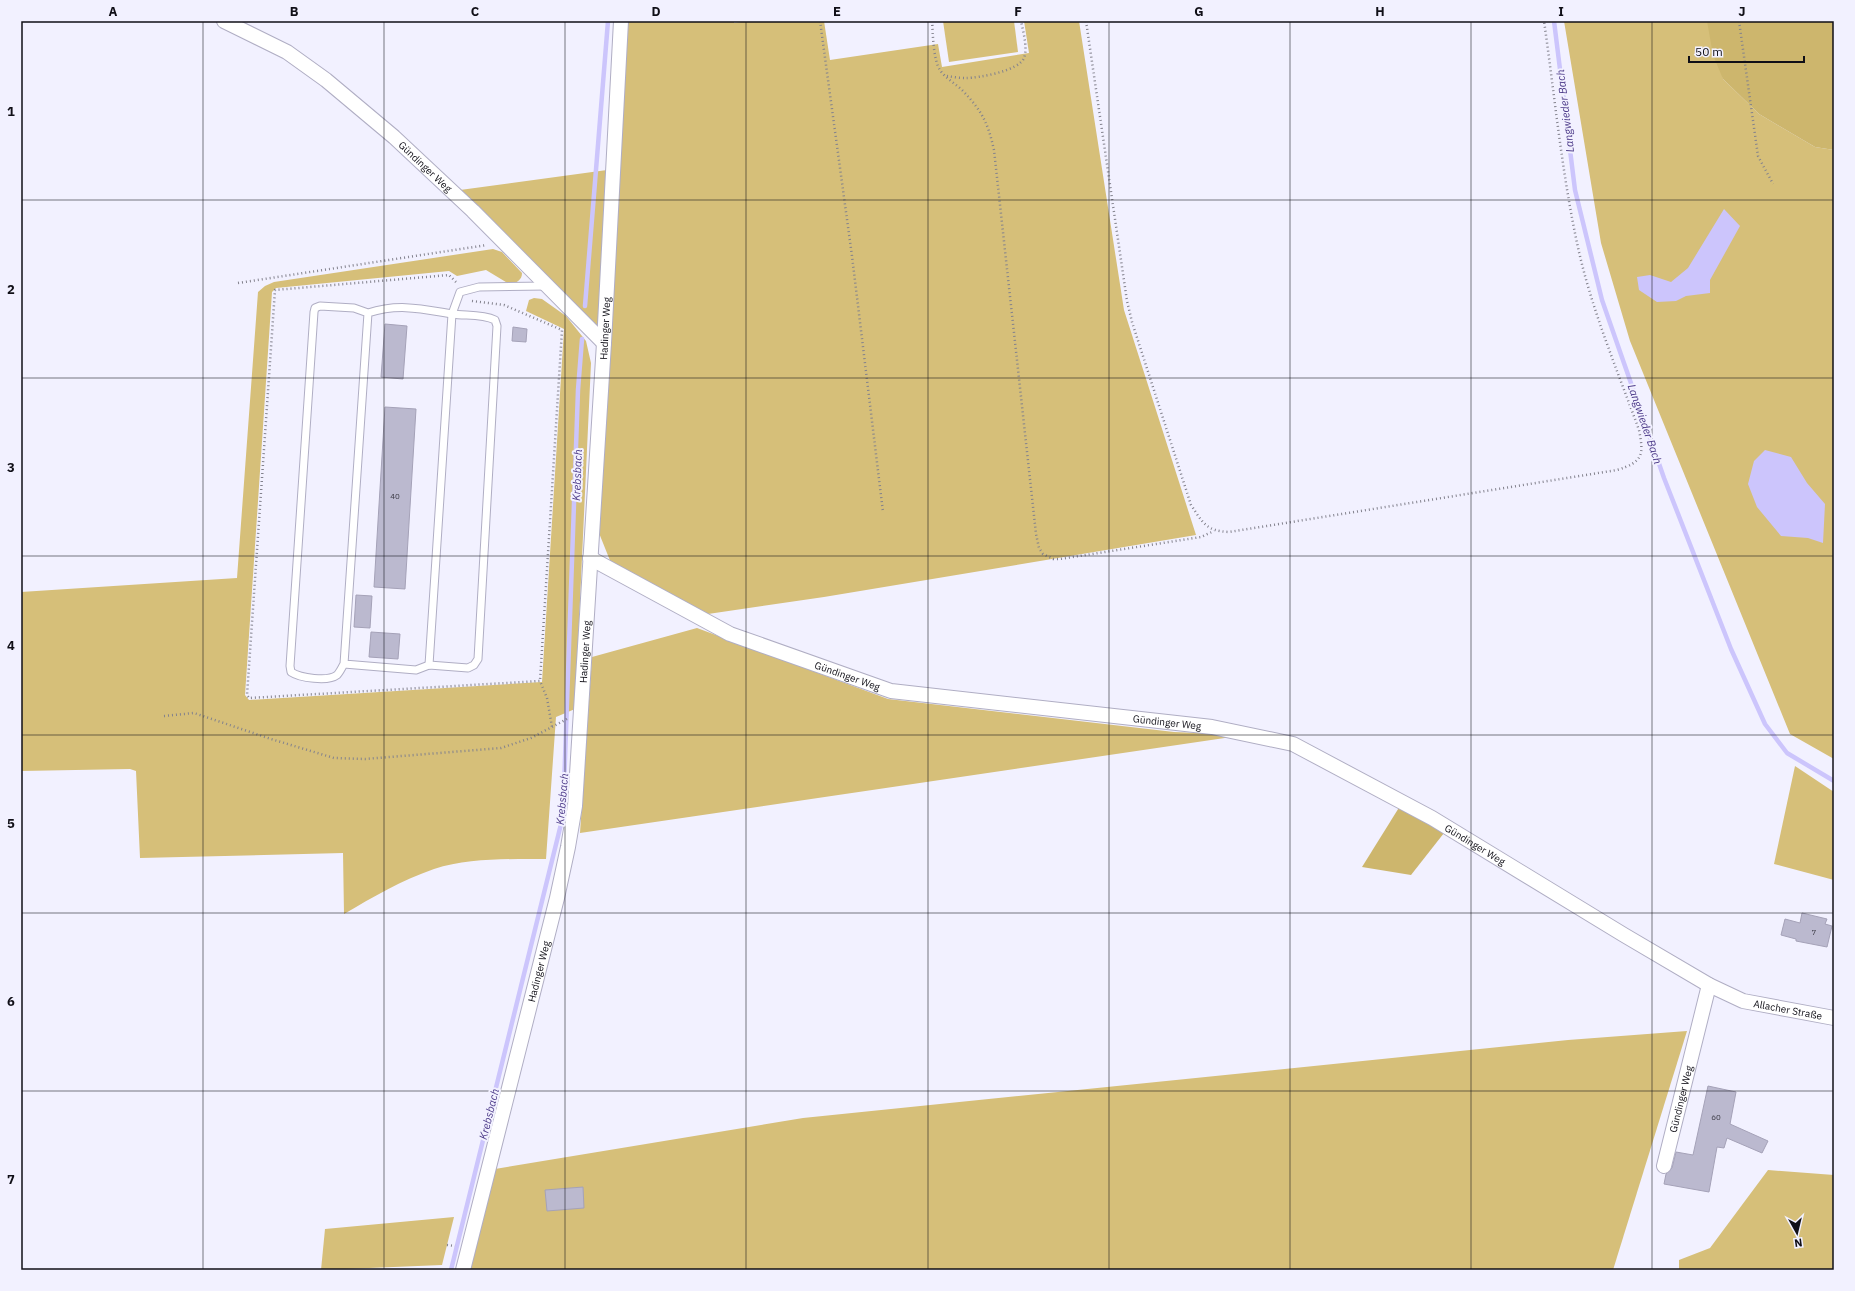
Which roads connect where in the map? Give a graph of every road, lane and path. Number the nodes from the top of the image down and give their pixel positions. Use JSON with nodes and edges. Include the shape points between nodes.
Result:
{"nodes":[{"id":1,"x":224,"y":21,"type":"edge"},
{"id":2,"x":620,"y":21,"type":"edge"},
{"id":3,"x":820,"y":21,"type":"edge"},
{"id":4,"x":932,"y":21,"type":"edge"},
{"id":5,"x":1021,"y":21,"type":"edge"},
{"id":6,"x":1086,"y":21,"type":"edge"},
{"id":7,"x":1544,"y":21,"type":"edge"},
{"id":8,"x":1740,"y":21,"type":"edge"},
{"id":9,"x":946,"y":76,"type":"junction"},
{"id":10,"x":1772,"y":184,"type":"dead end"},
{"id":11,"x":505,"y":242,"type":"junction"},
{"id":12,"x":238,"y":283,"type":"dead end"},
{"id":13,"x":547,"y":286,"type":"junction"},
{"id":14,"x":464,"y":291,"type":"junction"},
{"id":15,"x":368,"y":313,"type":"junction"},
{"id":16,"x":452,"y":314,"type":"junction"},
{"id":17,"x":604,"y":343,"type":"junction"},
{"id":18,"x":883,"y":512,"type":"dead end"},
{"id":19,"x":1215,"y":531,"type":"junction"},
{"id":20,"x":590,"y":558,"type":"junction"},
{"id":21,"x":344,"y":664,"type":"junction"},
{"id":22,"x":429,"y":666,"type":"junction"},
{"id":23,"x":540,"y":681,"type":"junction"},
{"id":24,"x":164,"y":716,"type":"dead end"},
{"id":25,"x":556,"y":724,"type":"dead end"},
{"id":26,"x":552,"y":727,"type":"junction"},
{"id":27,"x":1709,"y":985,"type":"junction"},
{"id":28,"x":1743,"y":1001,"type":"joint"},
{"id":29,"x":1834,"y":1018,"type":"edge"},
{"id":30,"x":1664,"y":1166,"type":"dead end"},
{"id":31,"x":464,"y":1270,"type":"edge"}],
"edges":[{"from":1,"to":11,"type":"street","name":"Gündinger Weg","via":[[287,52],[326,80],[394,137]]},
{"from":2,"to":17,"type":"street","name":"Hadinger Weg"},
{"from":3,"to":18,"type":"path"},
{"from":4,"to":9,"type":"path","via":[[937,61],[940,70]]},
{"from":5,"to":9,"type":"path","via":[[1025,44],[1024,58],[1019,64],[981,76]]},
{"from":6,"to":19,"type":"path","via":[[1132,322],[1190,505],[1205,526]]},
{"from":7,"to":19,"type":"path","via":[[1566,184],[1579,253],[1598,318],[1639,430],[1642,448],[1640,458],[1630,466],[1618,470],[1244,530]]},
{"from":8,"to":10,"type":"path","via":[[1758,156]]},
{"from":9,"to":19,"type":"path","via":[[982,113],[989,128],[994,150],[1039,548],[1053,560],[1201,537]]},
{"from":11,"to":12,"type":"path"},
{"from":11,"to":13,"type":"street","name":"Gündinger Weg"},
{"from":13,"to":14,"type":"lane","via":[[479,287]]},
{"from":13,"to":17,"type":"street","name":"Gündinger Weg"},
{"from":14,"to":16,"type":"lane","via":[[456,298]]},
{"from":14,"to":23,"type":"path","via":[[472,301],[504,305],[562,330]]},
{"from":14,"to":23,"type":"path","via":[[449,275],[275,290],[247,696],[249,698]]},
{"from":15,"to":16,"type":"lane","via":[[396,307],[429,309]]},
{"from":15,"to":21,"type":"lane"},
{"from":15,"to":21,"type":"lane","via":[[354,308],[320,306],[315,308],[314,312],[290,666],[291,672],[297,676],[328,678],[337,674]]},
{"from":16,"to":22,"type":"lane"},
{"from":16,"to":22,"type":"lane","via":[[489,317],[495,320],[498,326],[478,659],[468,668]]},
{"from":17,"to":20,"type":"street","name":"Hadinger Weg"},
{"from":20,"to":27,"type":"street","name":"Gündinger Weg","via":[[730,634],[891,691],[1212,727],[1293,744],[1432,818]]},
{"from":20,"to":31,"type":"street","name":"Hadinger Weg","via":[[575,806],[568,847]]},
{"from":21,"to":22,"type":"lane","via":[[416,670]]},
{"from":23,"to":26,"type":"path","via":[[547,698]]},
{"from":24,"to":26,"type":"path","via":[[194,713],[334,758],[365,759],[501,748],[531,738]]},
{"from":25,"to":26,"type":"path"},
{"from":27,"to":28,"type":"street","name":"Gündinger Weg"},
{"from":27,"to":30,"type":"street","name":"Gündinger Weg"},
{"from":28,"to":29,"type":"street","name":"Allacher Straße"}]}
